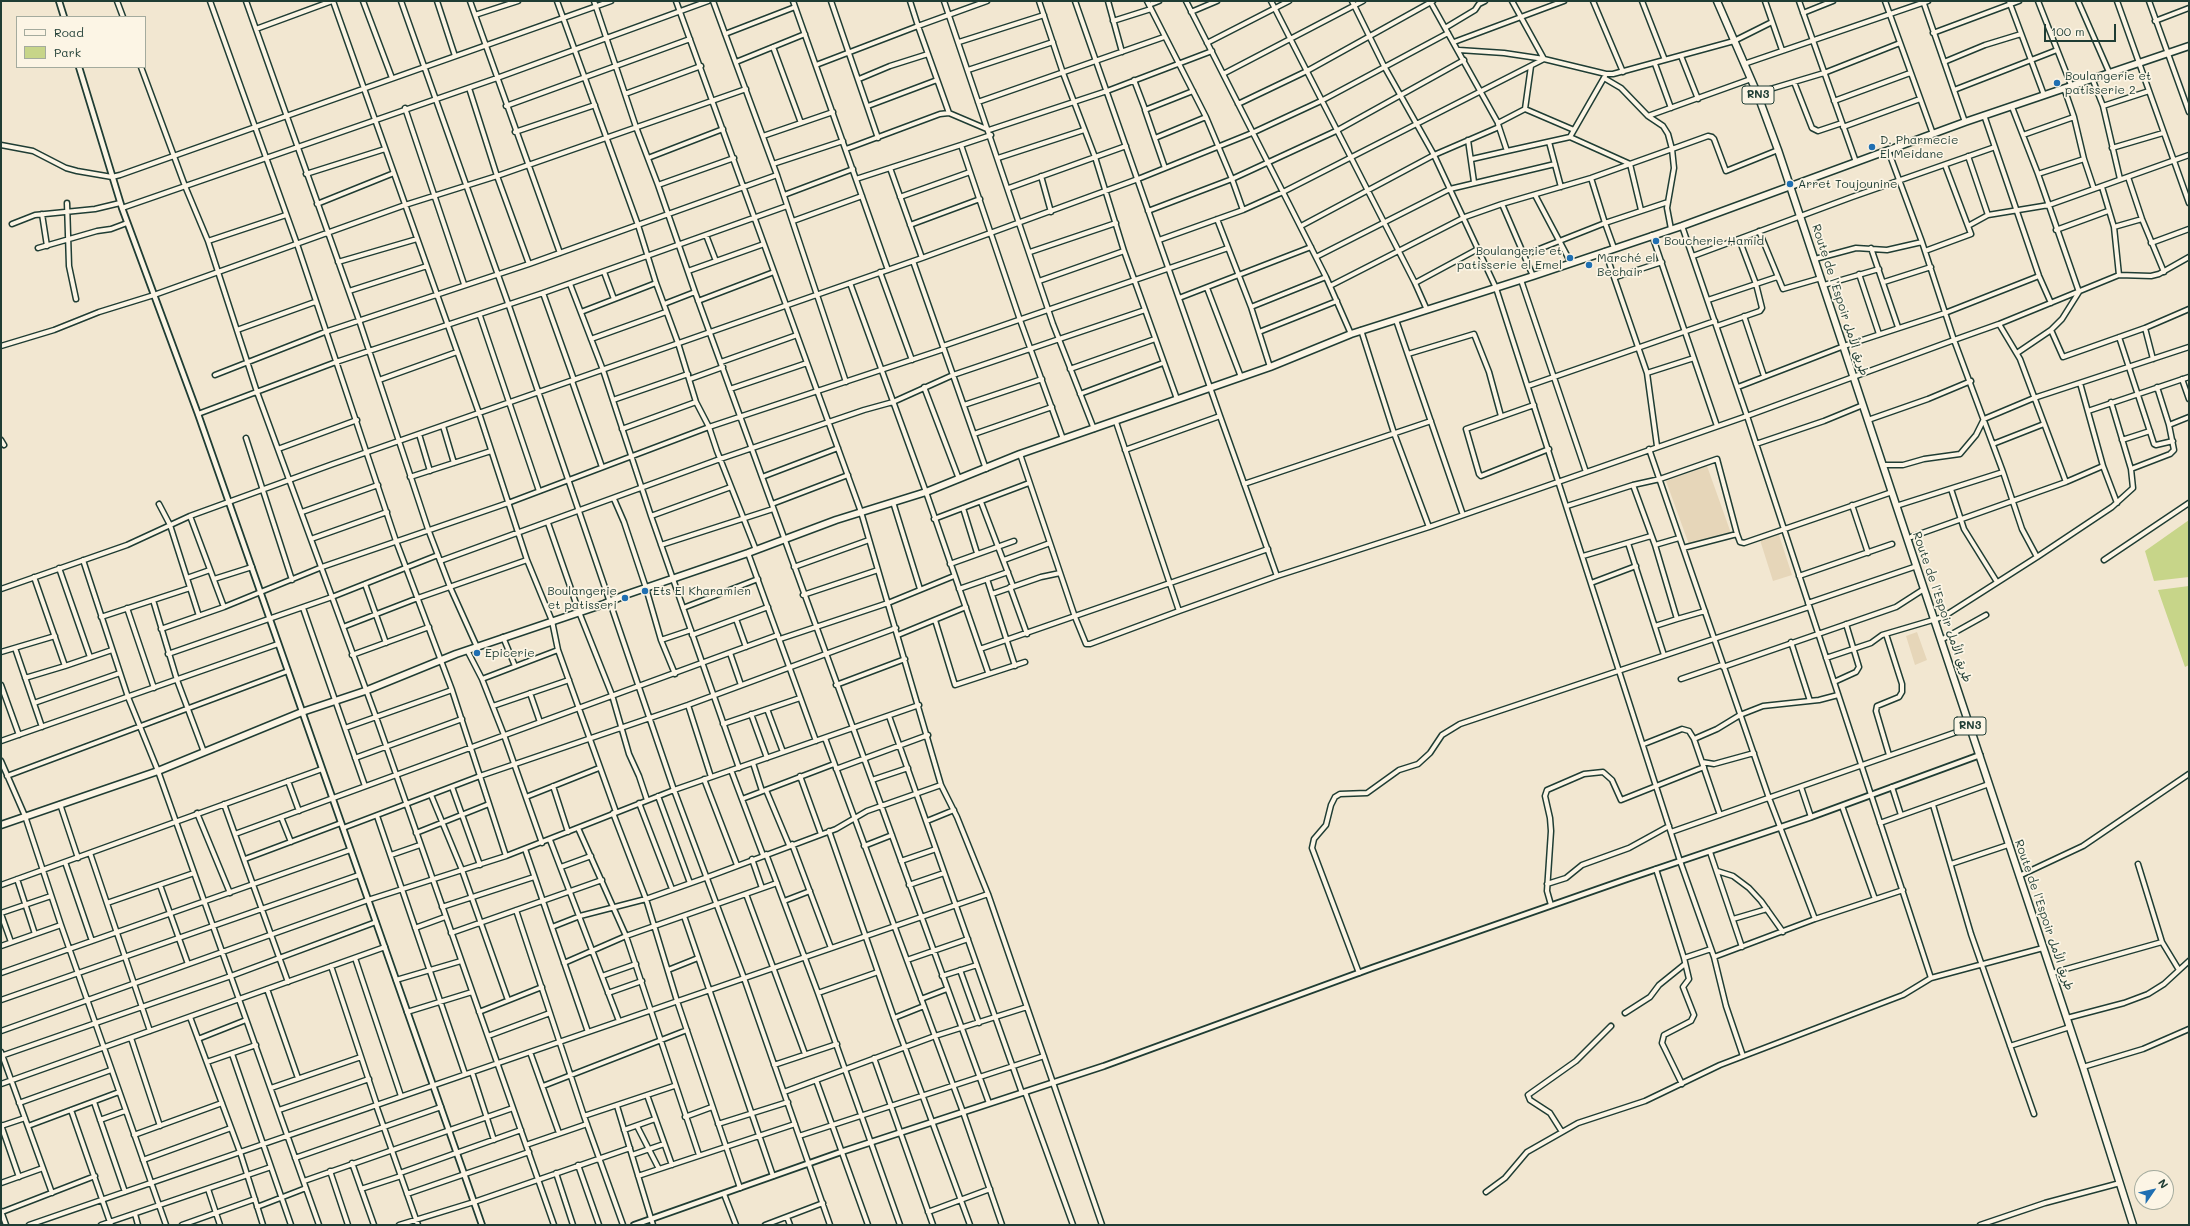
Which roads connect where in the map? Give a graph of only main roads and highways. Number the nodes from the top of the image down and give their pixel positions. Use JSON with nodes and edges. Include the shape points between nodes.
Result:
{"nodes":[{"id":1,"x":1717,"y":1,"type":"edge"},
{"id":2,"x":2189,"y":46,"type":"edge"},
{"id":3,"x":1790,"y":186,"type":"junction"},
{"id":4,"x":1,"y":825,"type":"edge"},
{"id":5,"x":2132,"y":1225,"type":"edge"}],
"edges":[{"from":1,"to":3,"type":"main road","name":"Route de l’Espoir طريق الأمل","number":"RN3","via":[[1757,93]]},
{"from":2,"to":3,"type":"main road","via":[[1965,122]]},
{"from":3,"to":4,"type":"main road","via":[[1682,226],[1361,330],[1270,367],[1020,454],[926,492],[892,501],[467,650],[365,691],[302,712],[158,771]]},
{"from":3,"to":5,"type":"main road","name":"Route de l’Espoir طريق الأمل","number":"RN3","via":[[2070,1027]]}]}
